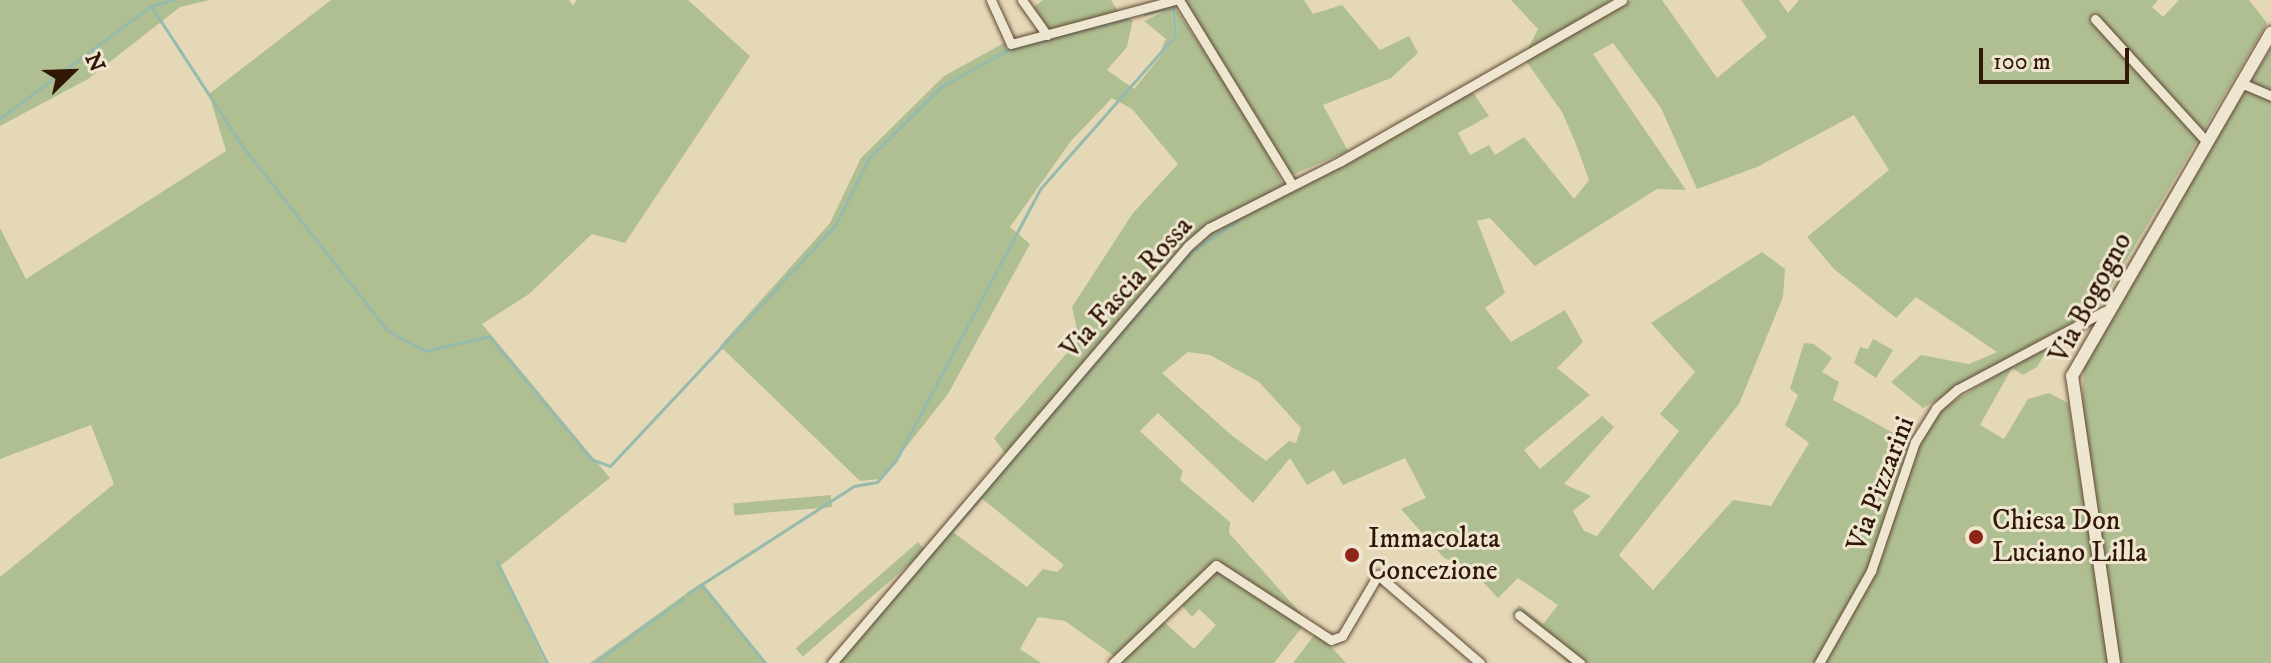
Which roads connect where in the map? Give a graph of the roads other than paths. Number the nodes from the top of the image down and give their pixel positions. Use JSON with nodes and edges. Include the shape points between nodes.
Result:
{"nodes":[{"id":1,"x":991,"y":0,"type":"edge"},
{"id":2,"x":1022,"y":0,"type":"edge"},
{"id":3,"x":1177,"y":0,"type":"edge"},
{"id":4,"x":1622,"y":0,"type":"edge"},
{"id":5,"x":2095,"y":19,"type":"dead end"},
{"id":6,"x":2271,"y":33,"type":"edge"},
{"id":7,"x":1047,"y":35,"type":"junction"},
{"id":8,"x":2241,"y":83,"type":"junction"},
{"id":9,"x":2271,"y":96,"type":"edge"},
{"id":10,"x":2207,"y":142,"type":"junction"},
{"id":11,"x":1291,"y":183,"type":"junction"},
{"id":12,"x":2105,"y":311,"type":"junction"},
{"id":13,"x":1519,"y":615,"type":"dead end"},
{"id":14,"x":832,"y":663,"type":"edge"},
{"id":15,"x":1113,"y":663,"type":"edge"},
{"id":16,"x":1480,"y":663,"type":"edge"},
{"id":17,"x":1580,"y":663,"type":"edge"},
{"id":18,"x":1819,"y":663,"type":"edge"},
{"id":19,"x":2114,"y":663,"type":"edge"}],
"edges":[{"from":1,"to":7,"type":"street","via":[[1011,44]]},
{"from":2,"to":7,"type":"street"},
{"from":3,"to":7,"type":"street"},
{"from":3,"to":11,"type":"street"},
{"from":4,"to":11,"type":"street","name":"Via Fascia Rossa","via":[[1367,147]]},
{"from":5,"to":10,"type":"street"},
{"from":6,"to":8,"type":"main road","name":"Via Bogogno"},
{"from":8,"to":9,"type":"street"},
{"from":8,"to":10,"type":"main road","name":"Via Bogogno"},
{"from":10,"to":12,"type":"main road","name":"Via Bogogno"},
{"from":11,"to":14,"type":"street","name":"Via Fascia Rossa","via":[[1188,246]]},
{"from":12,"to":18,"type":"street","name":"Via Pizzarini","via":[[1958,389],[1936,408],[1915,442],[1871,571]]},
{"from":12,"to":19,"type":"main road","name":"Via Bogogno","via":[[2072,376]]},
{"from":13,"to":17,"type":"street"},
{"from":15,"to":16,"type":"street","via":[[1216,565],[1299,622],[1336,640],[1378,575]]}]}
